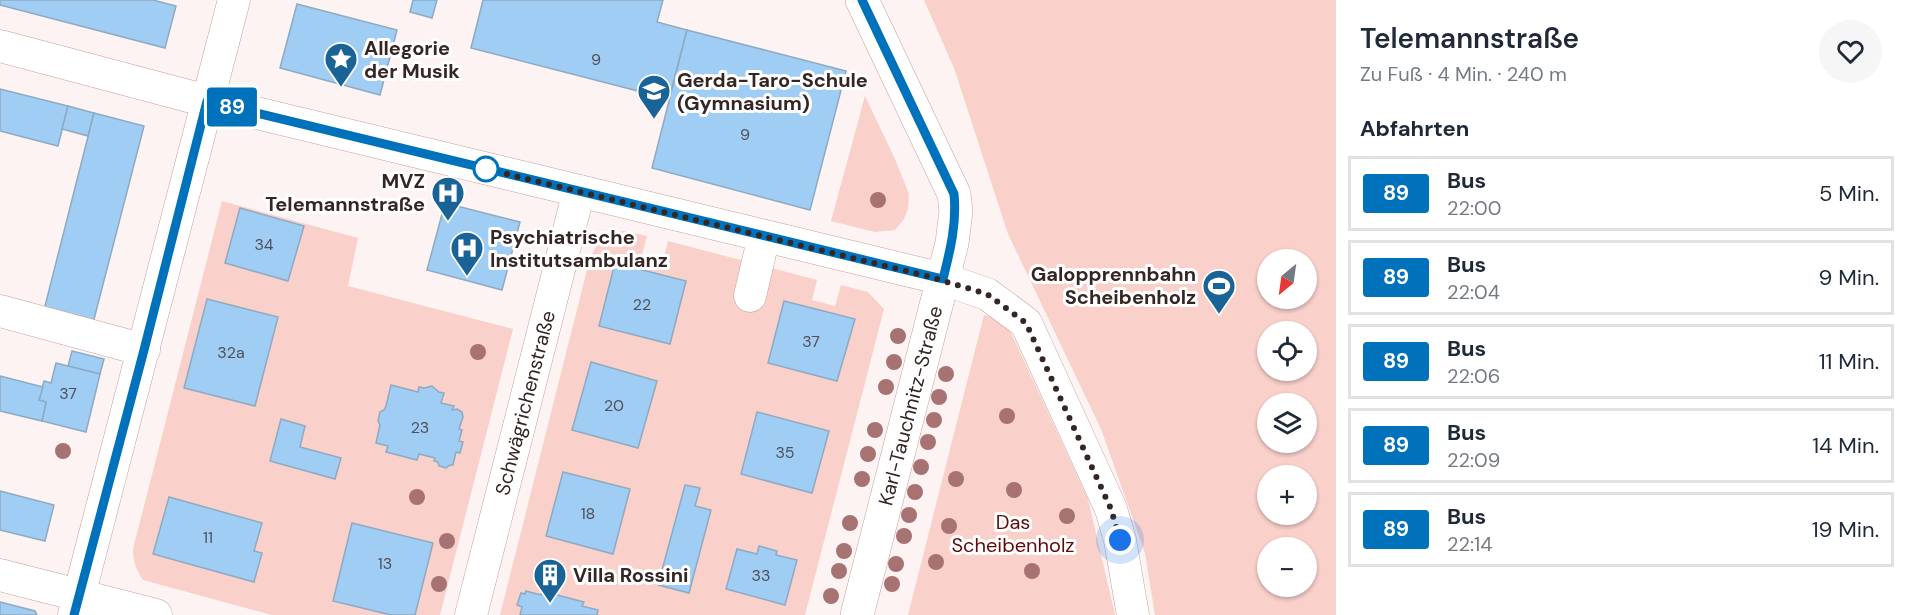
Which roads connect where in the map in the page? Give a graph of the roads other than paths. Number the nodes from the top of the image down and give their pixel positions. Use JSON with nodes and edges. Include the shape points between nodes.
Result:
{"nodes":[{"id":1,"x":234,"y":0,"type":"edge"},
{"id":2,"x":862,"y":0,"type":"edge"},
{"id":3,"x":0,"y":46,"type":"edge"},
{"id":4,"x":207,"y":101,"type":"junction"},
{"id":5,"x":579,"y":191,"type":"junction"},
{"id":6,"x":764,"y":236,"type":"junction"},
{"id":7,"x":943,"y":279,"type":"junction"},
{"id":8,"x":750,"y":296,"type":"dead end"},
{"id":9,"x":0,"y":311,"type":"edge"},
{"id":10,"x":144,"y":350,"type":"junction"},
{"id":11,"x":0,"y":575,"type":"edge"},
{"id":12,"x":76,"y":605,"type":"edge"},
{"id":13,"x":156,"y":615,"type":"edge"},
{"id":14,"x":471,"y":615,"type":"edge"},
{"id":15,"x":857,"y":615,"type":"edge"},
{"id":16,"x":1133,"y":615,"type":"edge"}],
"edges":[{"from":1,"to":4,"type":"street"},
{"from":2,"to":7,"type":"main road","name":"Karl-Tauchnitz-Straße","via":[[954,194],[955,224]]},
{"from":3,"to":4,"type":"street"},
{"from":4,"to":5,"type":"street"},
{"from":4,"to":10,"type":"street"},
{"from":5,"to":6,"type":"street"},
{"from":5,"to":14,"type":"street","name":"Schwägrichenstraße"},
{"from":6,"to":7,"type":"street"},
{"from":6,"to":8,"type":"street"},
{"from":7,"to":15,"type":"main road","name":"Karl-Tauchnitz-Straße"},
{"from":7,"to":16,"type":"street","via":[[987,294],[1026,323],[1111,509]]},
{"from":9,"to":10,"type":"street"},
{"from":10,"to":12,"type":"street"},
{"from":11,"to":12,"type":"street"},
{"from":12,"to":13,"type":"street"}]}
